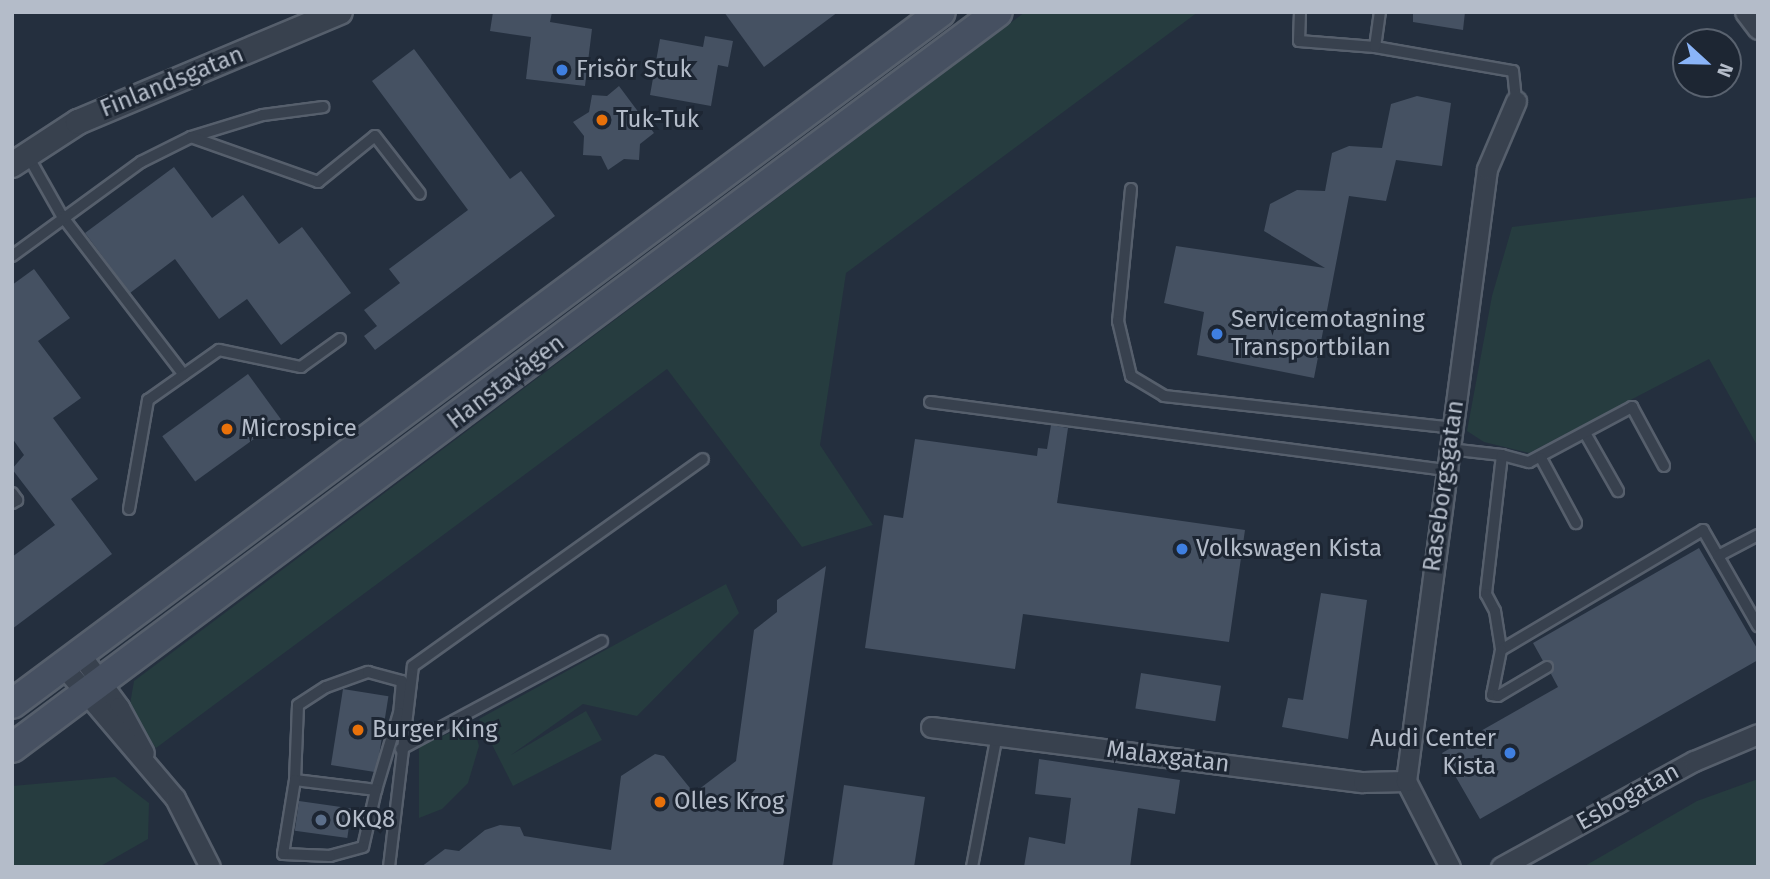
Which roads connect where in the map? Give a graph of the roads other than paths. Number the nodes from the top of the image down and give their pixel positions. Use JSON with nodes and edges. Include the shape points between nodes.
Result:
{"nodes":[{"id":1,"x":340,"y":12,"type":"edge"},
{"id":2,"x":941,"y":12,"type":"edge"},
{"id":3,"x":998,"y":12,"type":"edge"},
{"id":4,"x":1300,"y":12,"type":"edge"},
{"id":5,"x":1380,"y":12,"type":"edge"},
{"id":6,"x":1745,"y":12,"type":"edge"},
{"id":7,"x":1758,"y":29,"type":"edge"},
{"id":8,"x":1375,"y":47,"type":"junction"},
{"id":9,"x":1516,"y":101,"type":"joint"},
{"id":10,"x":323,"y":107,"type":"dead end"},
{"id":11,"x":191,"y":137,"type":"junction"},
{"id":12,"x":19,"y":159,"type":"edge"},
{"id":13,"x":1131,"y":189,"type":"dead end"},
{"id":14,"x":420,"y":194,"type":"dead end"},
{"id":15,"x":62,"y":216,"type":"junction"},
{"id":16,"x":12,"y":256,"type":"edge"},
{"id":17,"x":340,"y":339,"type":"dead end"},
{"id":18,"x":184,"y":375,"type":"junction"},
{"id":19,"x":930,"y":402,"type":"dead end"},
{"id":20,"x":1452,"y":428,"type":"junction"},
{"id":21,"x":1584,"y":433,"type":"junction"},
{"id":22,"x":1448,"y":449,"type":"junction"},
{"id":23,"x":1502,"y":454,"type":"junction"},
{"id":24,"x":1541,"y":458,"type":"junction"},
{"id":25,"x":703,"y":459,"type":"dead end"},
{"id":26,"x":1664,"y":466,"type":"dead end"},
{"id":27,"x":1445,"y":470,"type":"junction"},
{"id":28,"x":1618,"y":491,"type":"dead end"},
{"id":29,"x":12,"y":493,"type":"edge"},
{"id":30,"x":12,"y":503,"type":"edge"},
{"id":31,"x":129,"y":509,"type":"dead end"},
{"id":32,"x":1576,"y":523,"type":"dead end"},
{"id":33,"x":1758,"y":535,"type":"edge"},
{"id":34,"x":1718,"y":556,"type":"junction"},
{"id":35,"x":1758,"y":626,"type":"edge"},
{"id":36,"x":602,"y":640,"type":"dead end"},
{"id":37,"x":1501,"y":650,"type":"junction"},
{"id":38,"x":72,"y":660,"type":"junction"},
{"id":39,"x":1547,"y":667,"type":"dead end"},
{"id":40,"x":93,"y":690,"type":"junction"},
{"id":41,"x":12,"y":704,"type":"edge"},
{"id":42,"x":931,"y":727,"type":"dead end"},
{"id":43,"x":1758,"y":734,"type":"edge"},
{"id":44,"x":997,"y":735,"type":"junction"},
{"id":45,"x":12,"y":748,"type":"edge"},
{"id":46,"x":401,"y":749,"type":"junction"},
{"id":47,"x":295,"y":780,"type":"junction"},
{"id":48,"x":1406,"y":781,"type":"junction"},
{"id":49,"x":376,"y":789,"type":"junction"},
{"id":50,"x":329,"y":862,"type":"edge"},
{"id":51,"x":210,"y":867,"type":"edge"},
{"id":52,"x":389,"y":867,"type":"edge"},
{"id":53,"x":972,"y":867,"type":"edge"},
{"id":54,"x":1450,"y":867,"type":"edge"},
{"id":55,"x":1501,"y":867,"type":"edge"}],
"edges":[{"from":1,"to":12,"type":"street","name":"Finlandsgatan","via":[[90,116]]},
{"from":2,"to":38,"type":"main road","name":"Hanstavägen"},
{"from":3,"to":40,"type":"main road","name":"Hanstavägen"},
{"from":4,"to":8,"type":"lane","via":[[1299,41]]},
{"from":5,"to":8,"type":"lane"},
{"from":6,"to":7,"type":"street"},
{"from":8,"to":9,"type":"lane","via":[[1513,71]]},
{"from":9,"to":20,"type":"street","name":"Raseborgsgatan","via":[[1487,169]]},
{"from":10,"to":11,"type":"lane","via":[[263,115]]},
{"from":11,"to":14,"type":"lane","via":[[318,182],[375,136]]},
{"from":11,"to":15,"type":"lane","via":[[141,162]]},
{"from":12,"to":15,"type":"lane"},
{"from":13,"to":20,"type":"lane","via":[[1118,321],[1131,376],[1164,396]]},
{"from":15,"to":16,"type":"lane"},
{"from":15,"to":18,"type":"lane"},
{"from":17,"to":18,"type":"lane","via":[[301,367],[219,350]]},
{"from":18,"to":31,"type":"lane","via":[[148,400]]},
{"from":19,"to":27,"type":"lane"},
{"from":20,"to":22,"type":"street","name":"Raseborgsgatan"},
{"from":21,"to":24,"type":"lane"},
{"from":21,"to":26,"type":"lane","via":[[1632,407]]},
{"from":21,"to":28,"type":"lane"},
{"from":22,"to":23,"type":"lane"},
{"from":22,"to":27,"type":"street","name":"Raseborgsgatan"},
{"from":23,"to":24,"type":"lane","via":[[1529,462]]},
{"from":23,"to":37,"type":"lane","via":[[1486,594],[1495,611]]},
{"from":24,"to":32,"type":"lane"},
{"from":25,"to":46,"type":"lane","via":[[413,666]]},
{"from":27,"to":48,"type":"street","name":"Raseborgsgatan"},
{"from":29,"to":30,"type":"lane","via":[[17,500]]},
{"from":33,"to":34,"type":"lane"},
{"from":34,"to":35,"type":"lane"},
{"from":34,"to":37,"type":"lane","via":[[1703,530]]},
{"from":36,"to":46,"type":"lane"},
{"from":37,"to":39,"type":"lane","via":[[1492,695],[1498,696]]},
{"from":38,"to":40,"type":"street"},
{"from":38,"to":41,"type":"main road","name":"Hanstavägen"},
{"from":40,"to":45,"type":"main road","name":"Hanstavägen"},
{"from":40,"to":51,"type":"street","via":[[187,818]]},
{"from":42,"to":44,"type":"street","name":"Malaxgatan"},
{"from":43,"to":55,"type":"street","name":"Esbogatan","via":[[1694,761]]},
{"from":44,"to":48,"type":"street","name":"Malaxgatan","via":[[1363,782]]},
{"from":44,"to":53,"type":"lane"},
{"from":46,"to":52,"type":"lane"},
{"from":47,"to":49,"type":"lane"},
{"from":47,"to":49,"type":"lane","via":[[298,705],[326,687],[368,672],[402,681],[399,713]]},
{"from":47,"to":50,"type":"lane","via":[[283,854]]},
{"from":48,"to":54,"type":"street"},
{"from":49,"to":50,"type":"lane","via":[[363,847]]}]}
